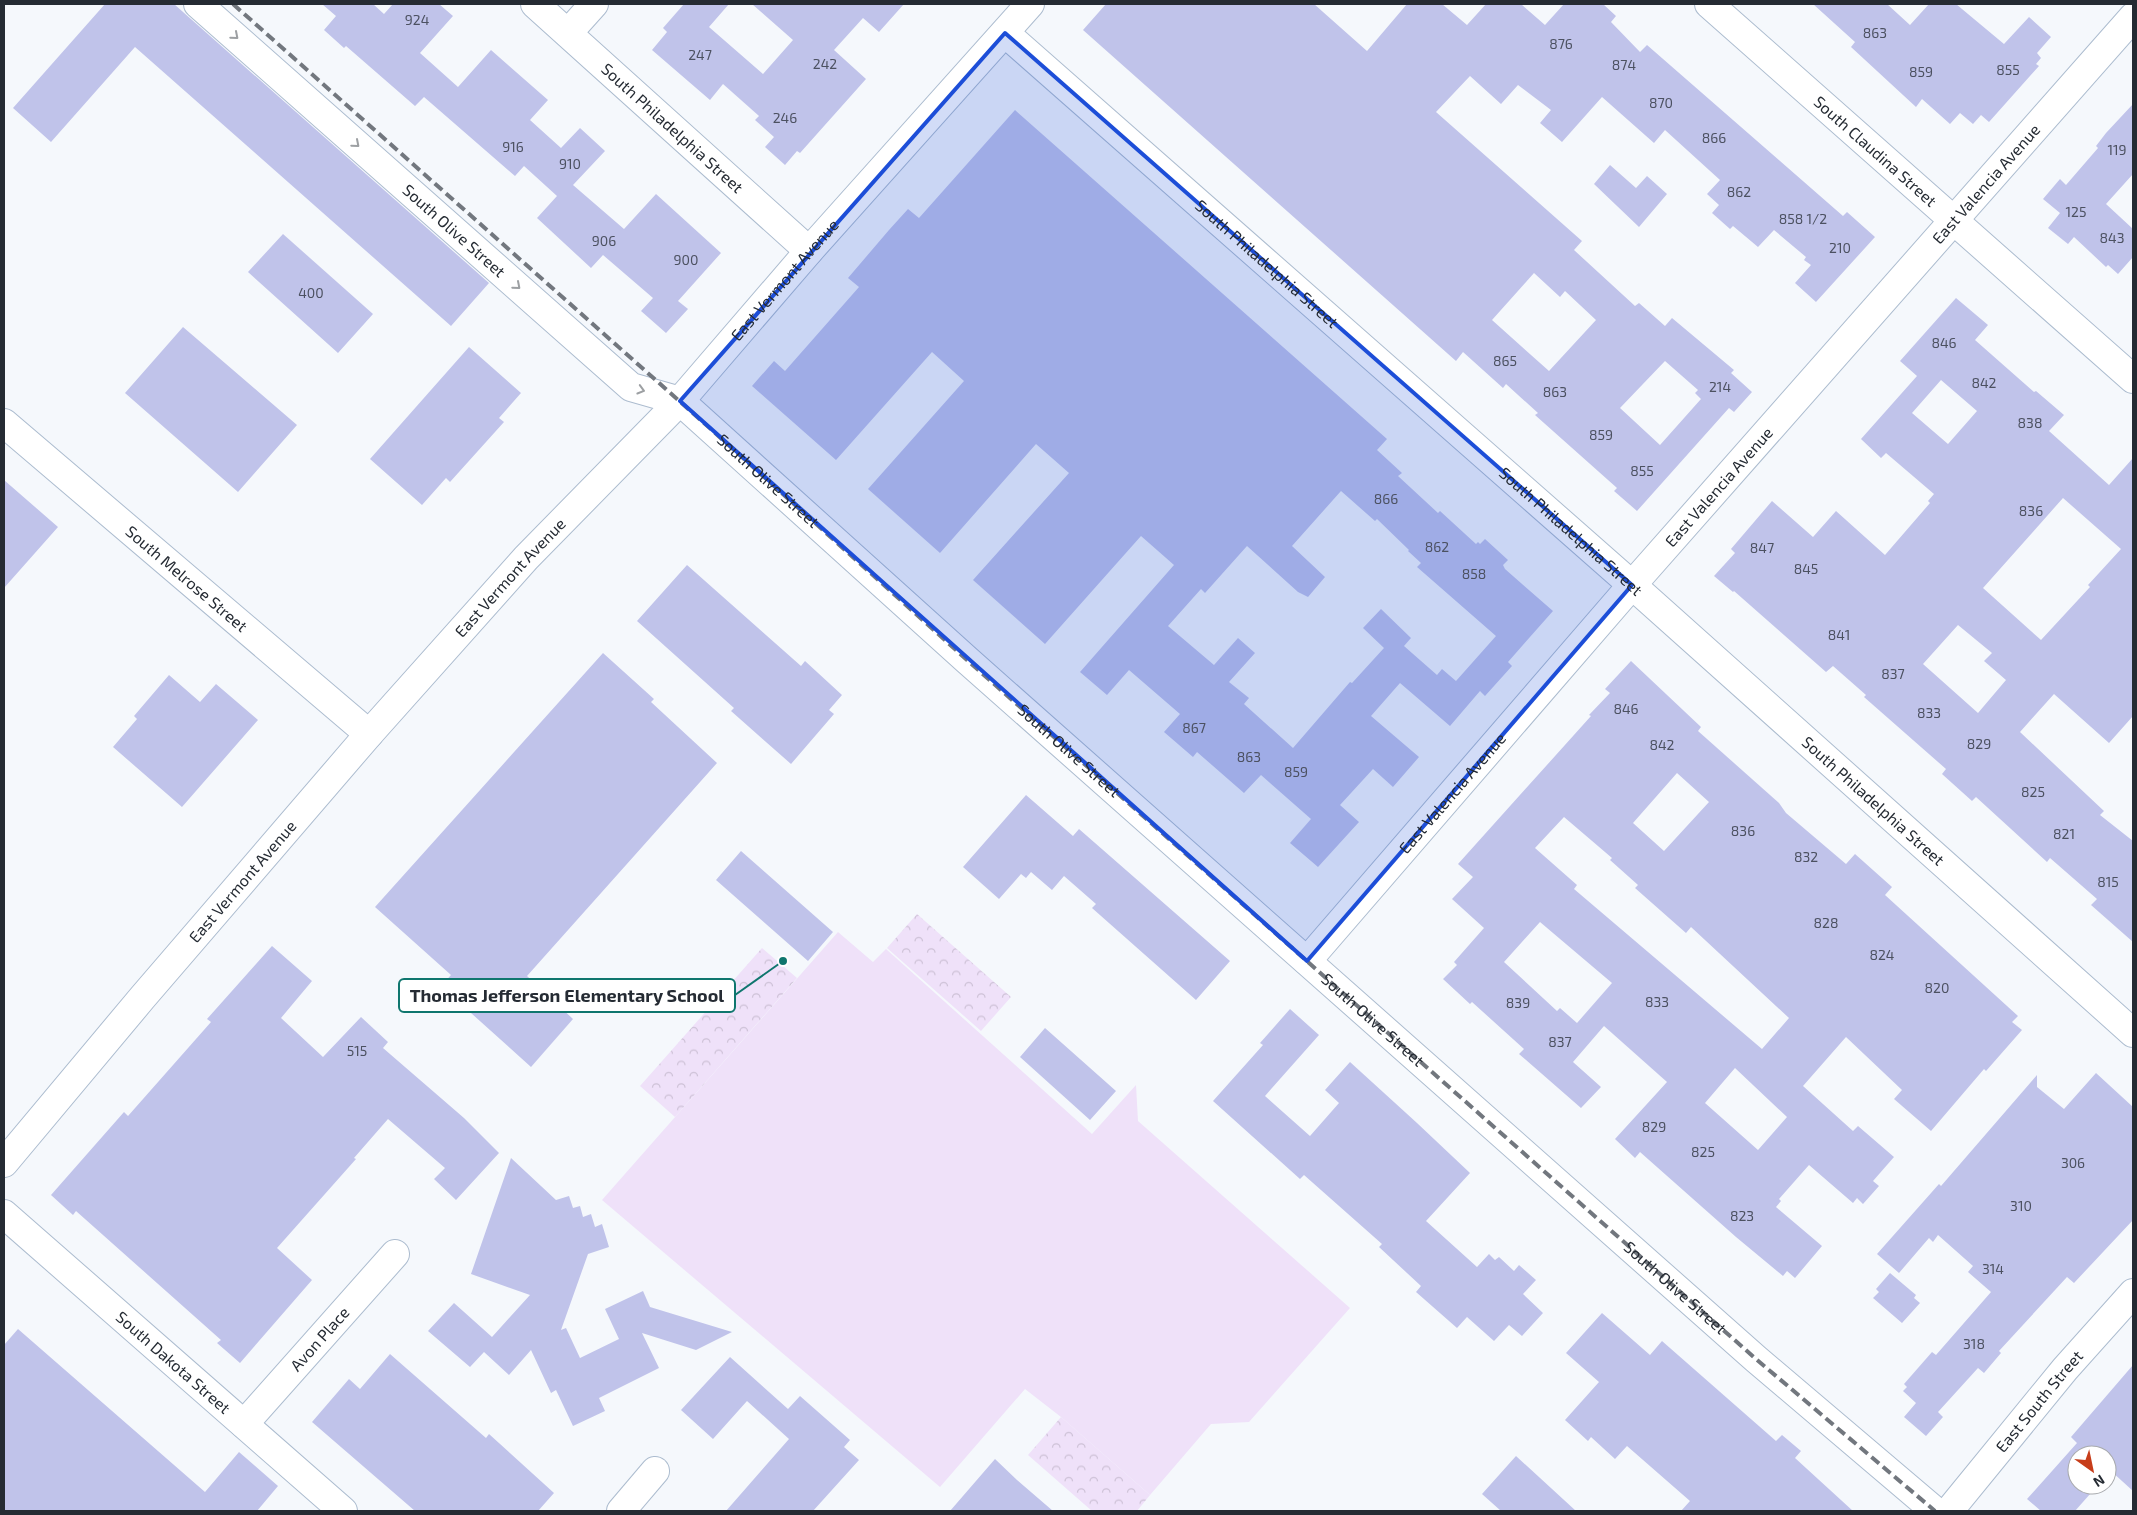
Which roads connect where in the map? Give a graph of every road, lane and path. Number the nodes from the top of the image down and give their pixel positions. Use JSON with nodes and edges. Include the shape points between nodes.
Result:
{"nodes":[{"id":1,"x":198,"y":4,"type":"edge"},
{"id":2,"x":535,"y":4,"type":"edge"},
{"id":3,"x":594,"y":4,"type":"edge"},
{"id":4,"x":1030,"y":4,"type":"edge"},
{"id":5,"x":1709,"y":4,"type":"edge"},
{"id":6,"x":2133,"y":17,"type":"edge"},
{"id":7,"x":568,"y":33,"type":"junction"},
{"id":8,"x":1005,"y":33,"type":"junction"},
{"id":9,"x":1953,"y":220,"type":"junction"},
{"id":10,"x":809,"y":251,"type":"junction"},
{"id":11,"x":2133,"y":379,"type":"edge"},
{"id":12,"x":680,"y":401,"type":"junction"},
{"id":13,"x":4,"y":423,"type":"edge"},
{"id":14,"x":1632,"y":586,"type":"junction"},
{"id":15,"x":369,"y":734,"type":"junction"},
{"id":16,"x":1307,"y":961,"type":"junction"},
{"id":17,"x":2133,"y":1033,"type":"edge"},
{"id":18,"x":4,"y":1163,"type":"edge"},
{"id":19,"x":4,"y":1214,"type":"edge"},
{"id":20,"x":395,"y":1254,"type":"dead end"},
{"id":21,"x":2133,"y":1293,"type":"edge"},
{"id":22,"x":244,"y":1424,"type":"junction"},
{"id":23,"x":655,"y":1470,"type":"dead end"},
{"id":24,"x":343,"y":1511,"type":"edge"},
{"id":25,"x":621,"y":1511,"type":"edge"},
{"id":26,"x":1935,"y":1511,"type":"edge"},
{"id":27,"x":1949,"y":1511,"type":"edge"}],
"edges":[{"from":1,"to":12,"type":"street","name":"South Olive Street","one_way":true,"via":[[631,387]]},
{"from":2,"to":7,"type":"street","name":"South Philadelphia Street"},
{"from":3,"to":7,"type":"street"},
{"from":4,"to":8,"type":"street","name":"East Vermont Avenue"},
{"from":5,"to":9,"type":"street","name":"South Claudina Street"},
{"from":6,"to":9,"type":"street","name":"East Valencia Avenue"},
{"from":7,"to":10,"type":"street","name":"South Philadelphia Street"},
{"from":8,"to":10,"type":"street","name":"East Vermont Avenue"},
{"from":8,"to":14,"type":"street","name":"South Philadelphia Street"},
{"from":9,"to":11,"type":"street","name":"South Claudina Street"},
{"from":9,"to":14,"type":"street","name":"East Valencia Avenue"},
{"from":10,"to":12,"type":"street","name":"East Vermont Avenue"},
{"from":12,"to":15,"type":"street","name":"East Vermont Avenue","via":[[526,558]]},
{"from":12,"to":16,"type":"street","name":"South Olive Street"},
{"from":13,"to":15,"type":"street","name":"South Melrose Street"},
{"from":14,"to":16,"type":"street","name":"East Valencia Avenue"},
{"from":14,"to":17,"type":"street","name":"South Philadelphia Street"},
{"from":15,"to":18,"type":"street","name":"East Vermont Avenue"},
{"from":16,"to":26,"type":"street","name":"South Olive Street","via":[[1756,1359]]},
{"from":19,"to":22,"type":"street","name":"South Dakota Street"},
{"from":20,"to":22,"type":"street","name":"Avon Place"},
{"from":21,"to":27,"type":"street","name":"East South Street","via":[[2065,1369]]},
{"from":22,"to":24,"type":"street","name":"South Dakota Street"},
{"from":23,"to":25,"type":"street"}]}
